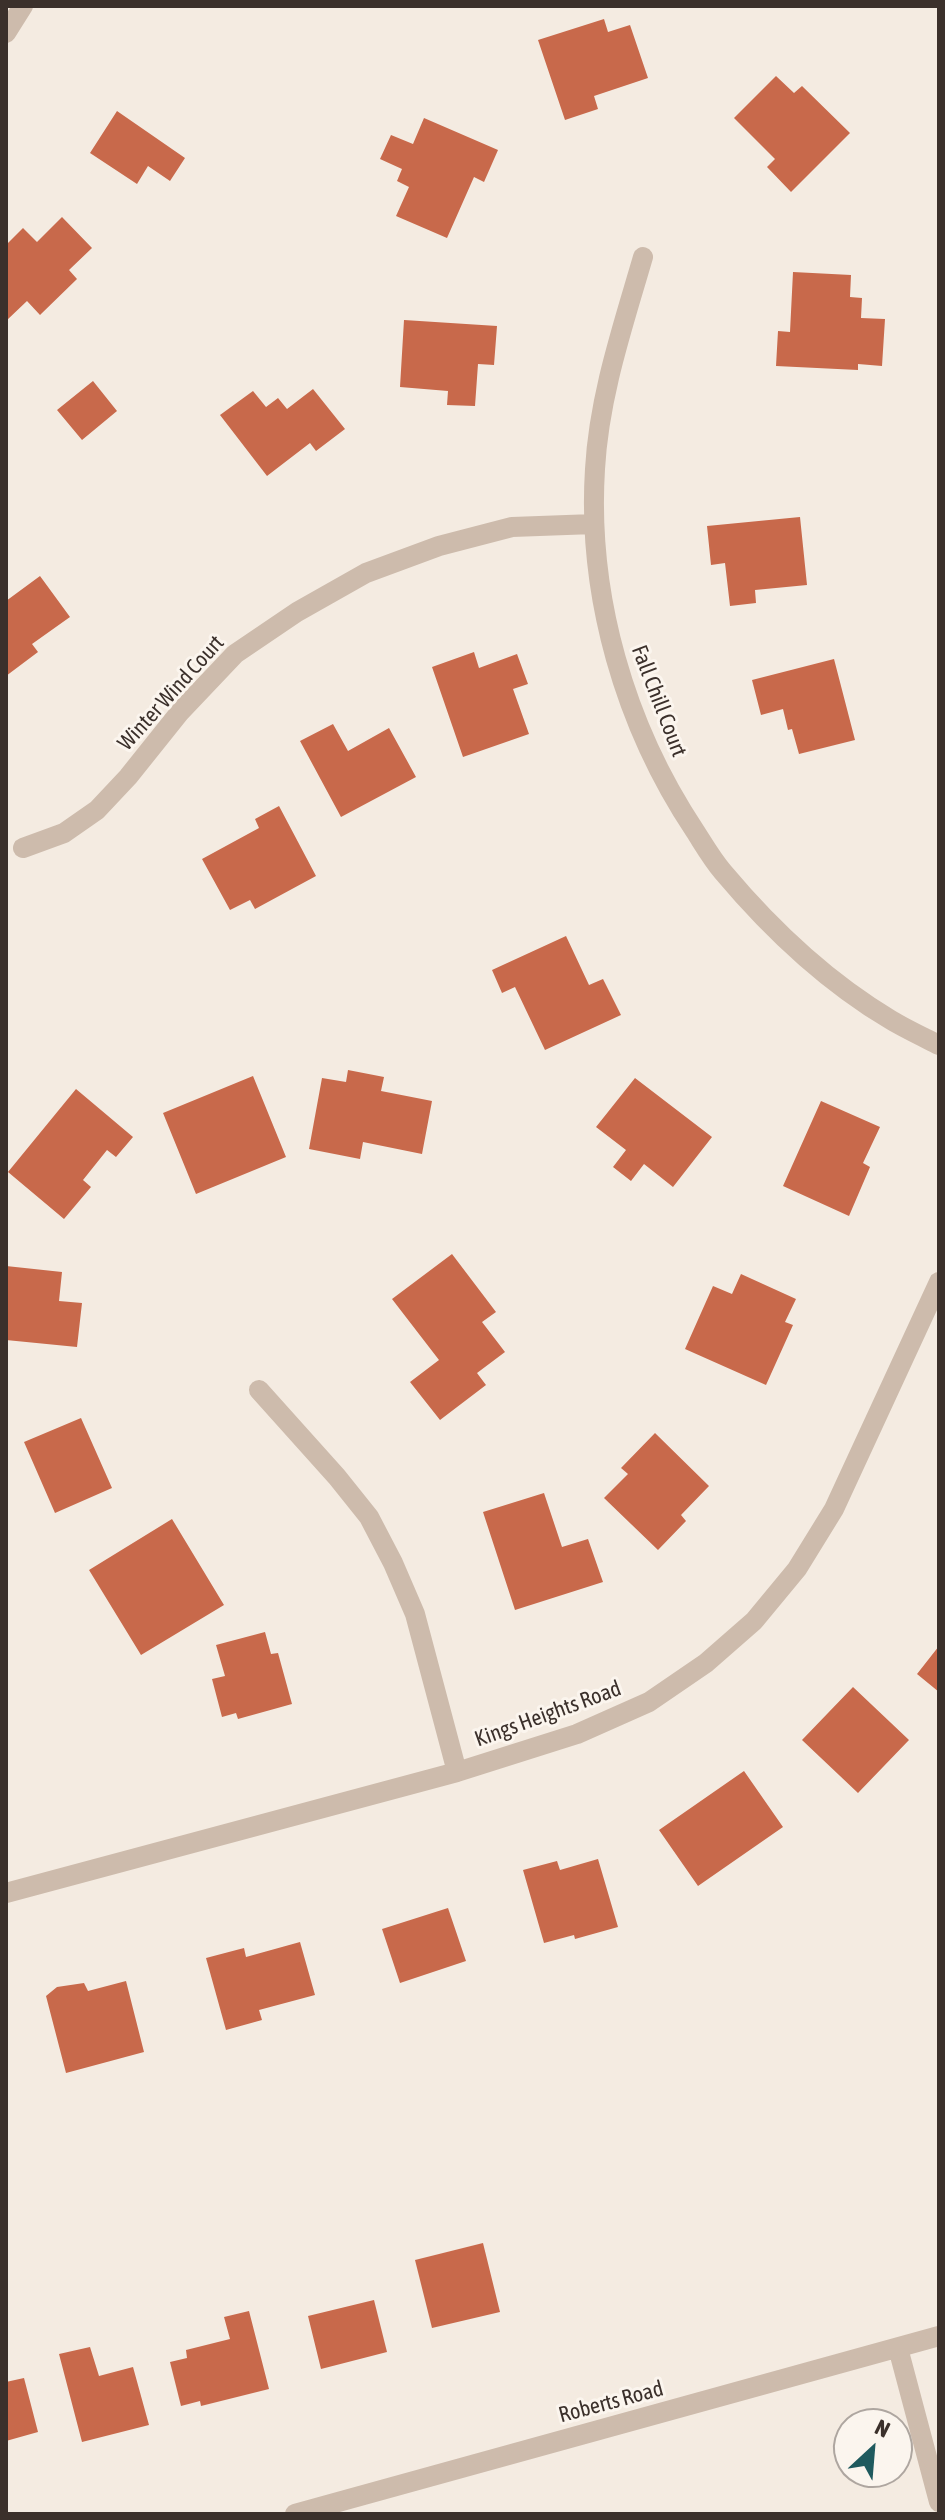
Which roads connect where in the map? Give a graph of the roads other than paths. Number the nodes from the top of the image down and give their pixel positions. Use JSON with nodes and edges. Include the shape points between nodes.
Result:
{"nodes":[{"id":1,"x":23,"y":6,"type":"edge"},
{"id":2,"x":6,"y":33,"type":"edge"},
{"id":3,"x":643,"y":257,"type":"dead end"},
{"id":4,"x":594,"y":524,"type":"junction"},
{"id":5,"x":23,"y":848,"type":"dead end"},
{"id":6,"x":939,"y":1045,"type":"edge"},
{"id":7,"x":939,"y":1282,"type":"edge"},
{"id":8,"x":259,"y":1390,"type":"dead end"},
{"id":9,"x":457,"y":1772,"type":"junction"},
{"id":10,"x":6,"y":1893,"type":"edge"},
{"id":11,"x":939,"y":2336,"type":"edge"},
{"id":12,"x":898,"y":2348,"type":"junction"},
{"id":13,"x":939,"y":2502,"type":"edge"},
{"id":14,"x":295,"y":2514,"type":"edge"}],
"edges":[{"from":1,"to":2,"type":"street"},
{"from":3,"to":4,"type":"street","name":"Fall Chill Court","via":[[604,405]]},
{"from":4,"to":5,"type":"street","name":"Winter Wind Court","via":[[512,527],[439,546],[366,573],[297,612],[235,654],[97,810],[64,833]]},
{"from":4,"to":6,"type":"street","name":"Fall Chill Court","via":[[602,604],[615,659],[641,731],[678,806],[721,870],[773,926],[838,983]]},
{"from":7,"to":9,"type":"street","name":"Kings Heights Road","via":[[834,1509],[797,1569],[754,1621],[649,1702],[577,1734]]},
{"from":8,"to":9,"type":"street","via":[[369,1517],[415,1614]]},
{"from":9,"to":10,"type":"street","name":"Kings Heights Road"},
{"from":11,"to":12,"type":"street","name":"Roberts Road"},
{"from":12,"to":13,"type":"street"},
{"from":12,"to":14,"type":"street","name":"Roberts Road"}]}
